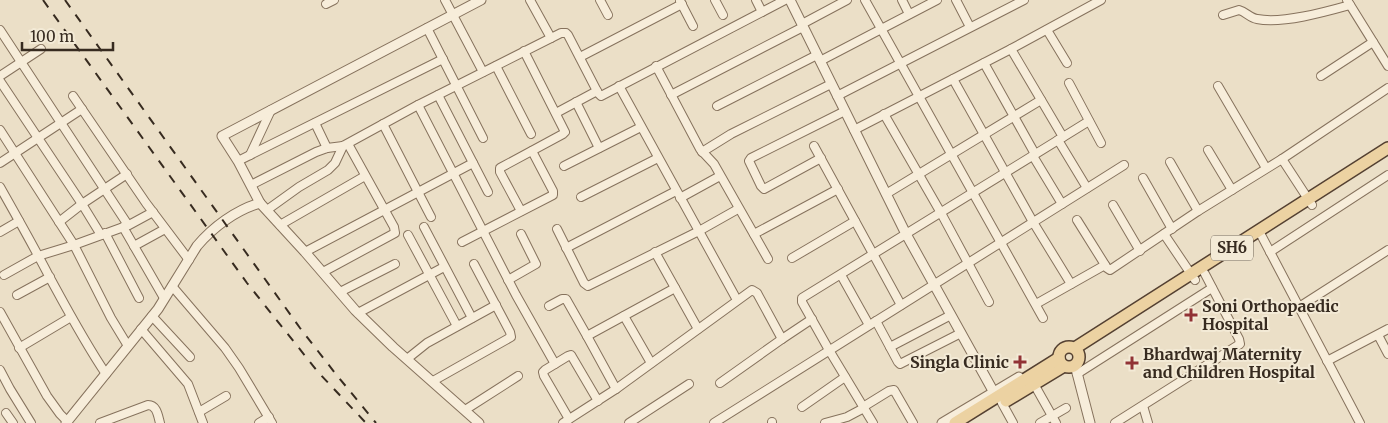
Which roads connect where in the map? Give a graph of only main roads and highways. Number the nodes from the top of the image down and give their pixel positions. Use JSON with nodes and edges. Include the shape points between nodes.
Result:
{"nodes":[{"id":1,"x":1388,"y":148,"type":"edge"},
{"id":2,"x":1388,"y":157,"type":"edge"},
{"id":3,"x":1310,"y":202,"type":"junction"},
{"id":4,"x":1078,"y":351,"type":"junction"},
{"id":5,"x":1067,"y":363,"type":"junction"},
{"id":6,"x":998,"y":398,"type":"junction"},
{"id":7,"x":955,"y":423,"type":"edge"},
{"id":8,"x":969,"y":423,"type":"edge"}],
"edges":[{"from":1,"to":3,"type":"main road","number":"SH6"},
{"from":2,"to":3,"type":"main road","number":"SH6"},
{"from":3,"to":4,"type":"main road","number":"SH6"},
{"from":4,"to":5,"type":"main road","via":[[1080,359]]},
{"from":4,"to":5,"type":"main road","number":"SH6","via":[[1066,347]]},
{"from":5,"to":6,"type":"main road","number":"SH6"},
{"from":5,"to":6,"type":"main road","number":"SH6","via":[[1034,384]]},
{"from":6,"to":7,"type":"main road","number":"SH6"},
{"from":6,"to":8,"type":"main road","number":"SH6"}]}
